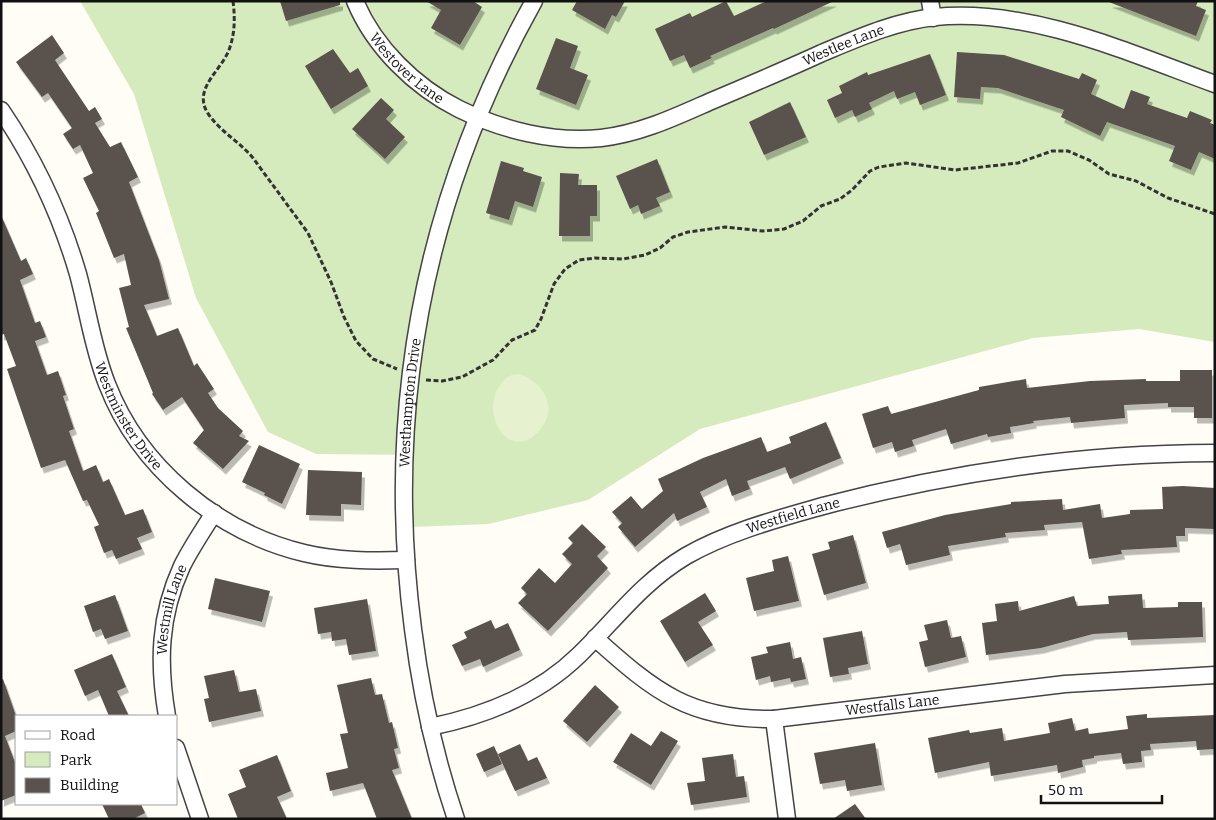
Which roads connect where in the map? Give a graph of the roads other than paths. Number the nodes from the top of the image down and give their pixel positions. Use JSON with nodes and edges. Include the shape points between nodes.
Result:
{"nodes":[{"id":1,"x":355,"y":1,"type":"edge"},
{"id":2,"x":534,"y":1,"type":"edge"},
{"id":3,"x":930,"y":1,"type":"edge"},
{"id":4,"x":932,"y":18,"type":"junction"},
{"id":5,"x":1215,"y":84,"type":"edge"},
{"id":6,"x":1,"y":110,"type":"edge"},
{"id":7,"x":477,"y":118,"type":"junction"},
{"id":8,"x":1215,"y":453,"type":"edge"},
{"id":9,"x":214,"y":513,"type":"junction"},
{"id":10,"x":406,"y":560,"type":"junction"},
{"id":11,"x":595,"y":638,"type":"junction"},
{"id":12,"x":1215,"y":675,"type":"edge"},
{"id":13,"x":167,"y":715,"type":"edge"},
{"id":14,"x":774,"y":719,"type":"junction"},
{"id":15,"x":430,"y":727,"type":"junction"},
{"id":16,"x":178,"y":754,"type":"edge"},
{"id":17,"x":200,"y":819,"type":"edge"},
{"id":18,"x":456,"y":819,"type":"edge"},
{"id":19,"x":788,"y":819,"type":"edge"}],
"edges":[{"from":1,"to":7,"type":"street","name":"Westover Lane","via":[[374,35],[397,63],[432,92]]},
{"from":2,"to":7,"type":"street","name":"Westhampton Drive"},
{"from":3,"to":4,"type":"street"},
{"from":4,"to":5,"type":"street","name":"Westlee Lane","via":[[991,18],[1050,27]]},
{"from":4,"to":7,"type":"street","name":"Westlee Lane","via":[[864,36],[680,114],[618,135],[557,138]]},
{"from":6,"to":9,"type":"street","name":"Westminster Drive","via":[[28,153],[57,215],[78,275],[106,384],[122,416],[140,445],[164,473]]},
{"from":7,"to":10,"type":"street","name":"Westhampton Drive","via":[[440,226],[425,287],[410,374],[404,466]]},
{"from":8,"to":11,"type":"street","name":"Westfield Lane","via":[[1126,454],[1010,467],[887,490],[804,512],[727,536],[686,556],[650,581]]},
{"from":9,"to":10,"type":"street","name":"Westminster Drive","via":[[253,535],[305,553],[349,559]]},
{"from":9,"to":13,"type":"street","name":"Westmill Lane","via":[[183,566],[164,621],[161,662]]},
{"from":10,"to":15,"type":"street","name":"Westhampton Drive","via":[[416,652]]},
{"from":11,"to":14,"type":"street","name":"Westfalls Lane","via":[[651,685],[692,707],[733,717]]},
{"from":11,"to":15,"type":"street","name":"Westfield Lane","via":[[559,672],[526,694],[482,714]]},
{"from":12,"to":14,"type":"street","name":"Westfalls Lane","via":[[1065,684]]},
{"from":14,"to":19,"type":"street"},
{"from":15,"to":18,"type":"street","name":"Westhampton Drive"},
{"from":16,"to":17,"type":"street"}]}
